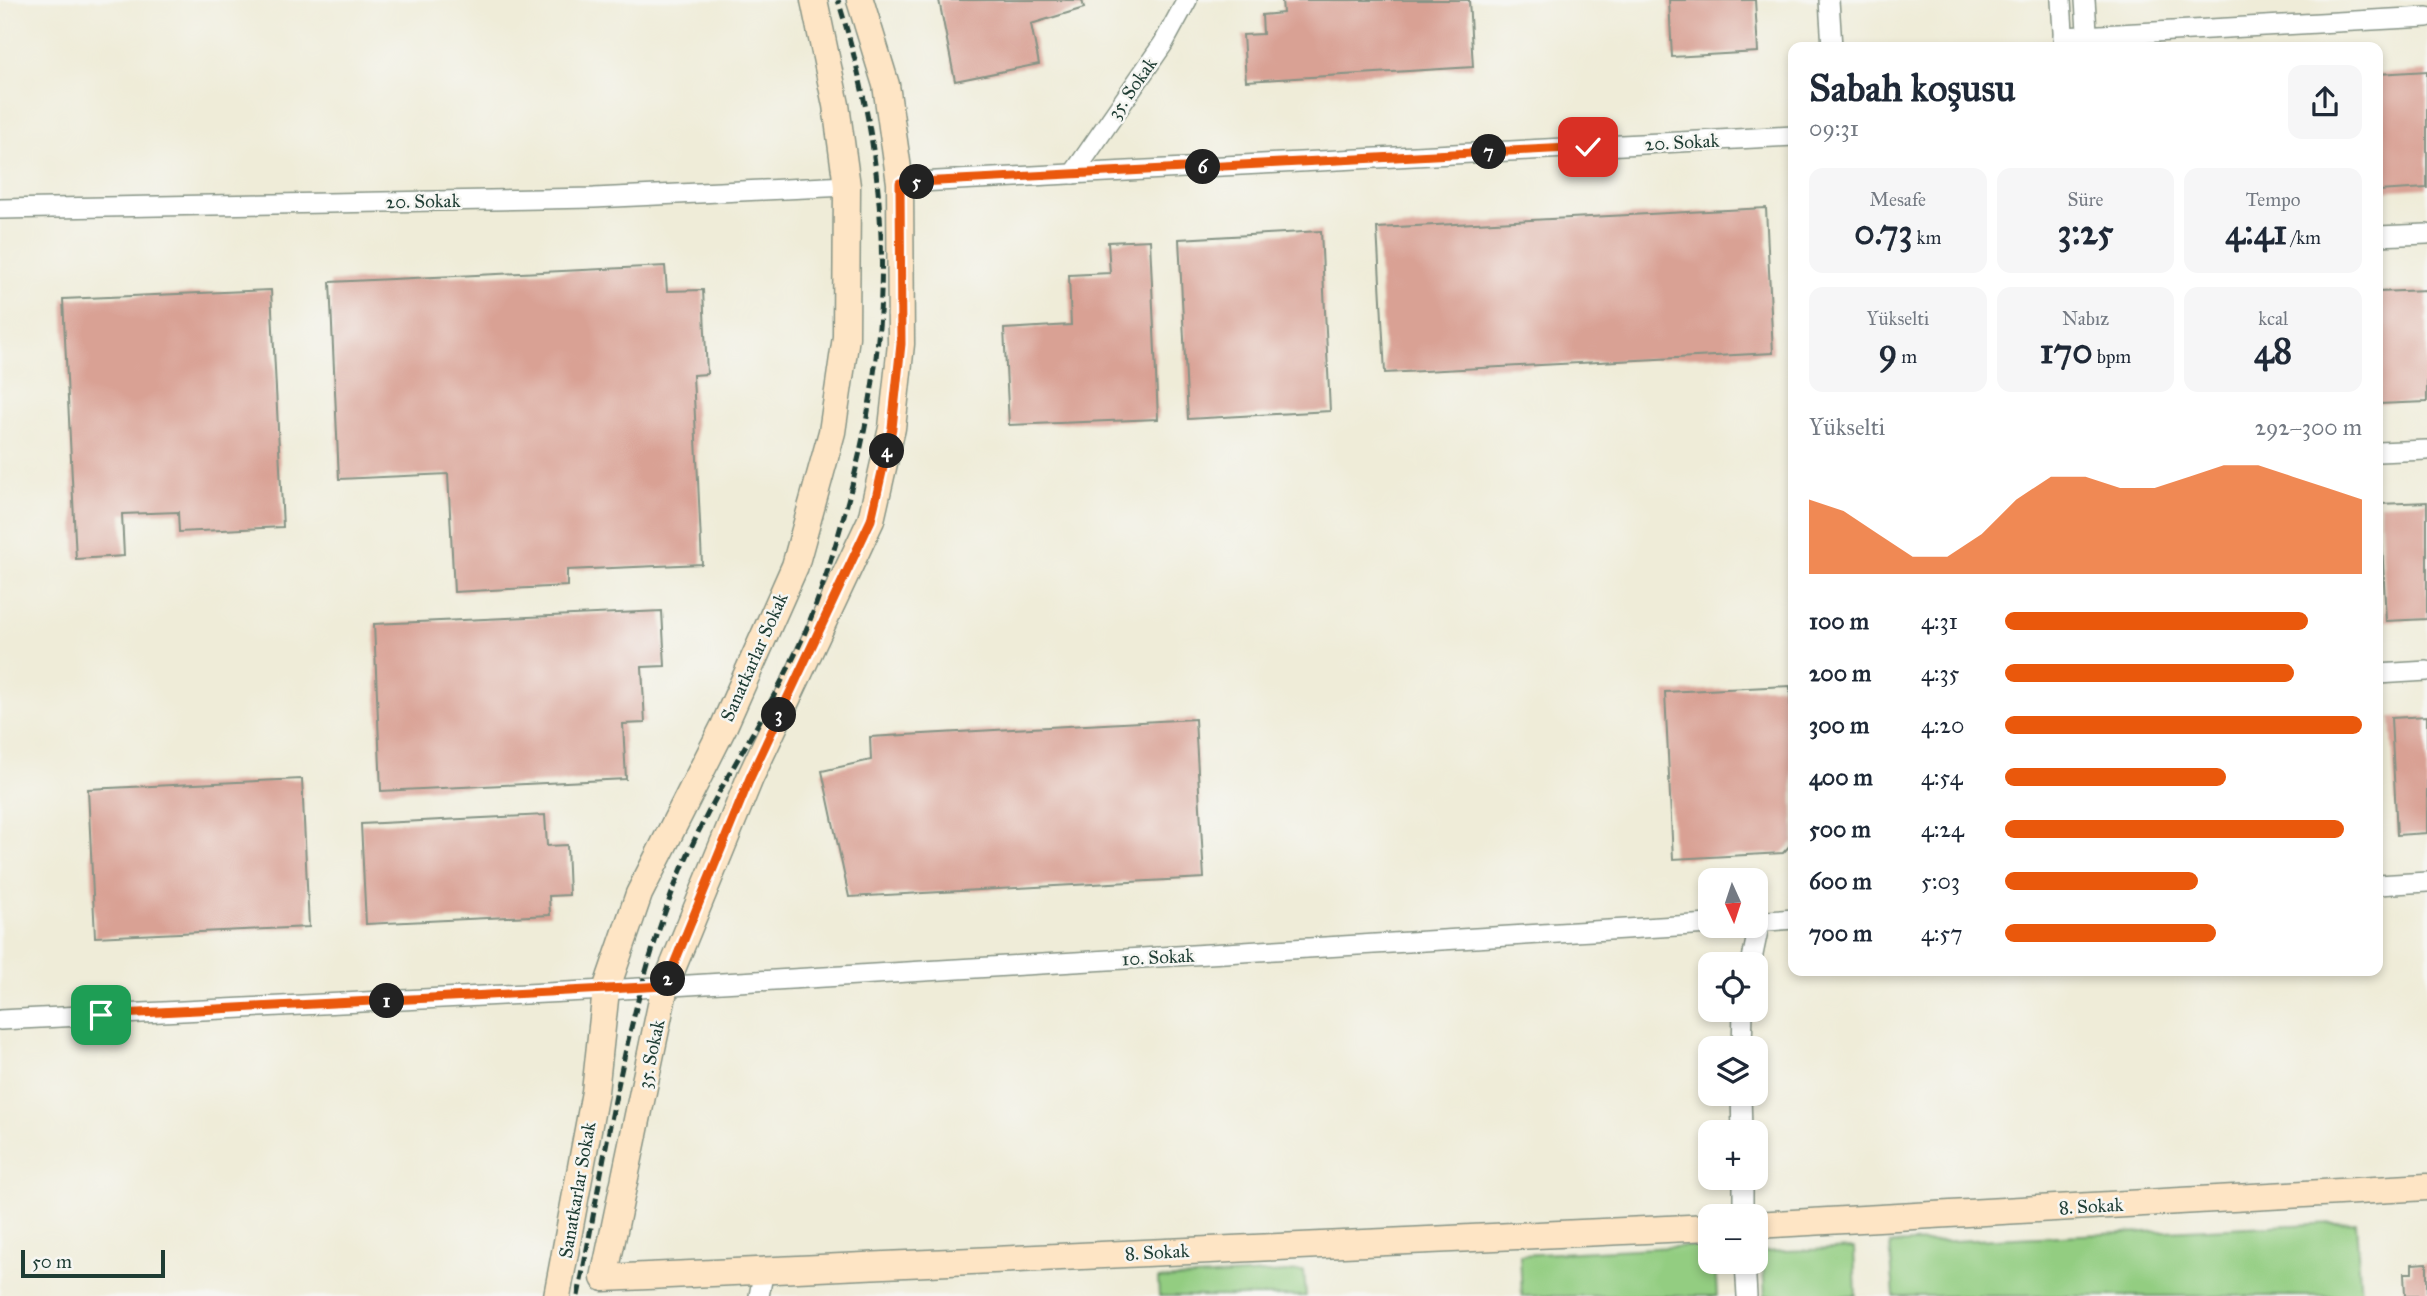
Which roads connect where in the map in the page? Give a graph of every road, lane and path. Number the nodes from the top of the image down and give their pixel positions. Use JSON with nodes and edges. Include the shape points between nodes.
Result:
{"nodes":[{"id":1,"x":814,"y":0,"type":"edge"},
{"id":2,"x":860,"y":0,"type":"edge"},
{"id":3,"x":1187,"y":0,"type":"edge"},
{"id":4,"x":1829,"y":0,"type":"edge"},
{"id":5,"x":2061,"y":0,"type":"edge"},
{"id":6,"x":2085,"y":0,"type":"edge"},
{"id":7,"x":2427,"y":17,"type":"edge"},
{"id":8,"x":2088,"y":41,"type":"edge"},
{"id":9,"x":1832,"y":42,"type":"edge"},
{"id":10,"x":2063,"y":42,"type":"edge"},
{"id":11,"x":1788,"y":136,"type":"edge"},
{"id":12,"x":1073,"y":174,"type":"junction"},
{"id":13,"x":900,"y":183,"type":"junction"},
{"id":14,"x":847,"y":186,"type":"junction"},
{"id":15,"x":0,"y":209,"type":"edge"},
{"id":16,"x":2427,"y":234,"type":"edge"},
{"id":17,"x":2383,"y":236,"type":"edge"},
{"id":18,"x":2427,"y":450,"type":"edge"},
{"id":19,"x":2383,"y":452,"type":"edge"},
{"id":20,"x":2427,"y":671,"type":"edge"},
{"id":21,"x":2383,"y":674,"type":"edge"},
{"id":22,"x":2427,"y":882,"type":"edge"},
{"id":23,"x":2383,"y":885,"type":"edge"},
{"id":24,"x":1788,"y":920,"type":"edge"},
{"id":25,"x":1768,"y":921,"type":"edge"},
{"id":26,"x":1698,"y":925,"type":"edge"},
{"id":27,"x":665,"y":986,"type":"junction"},
{"id":28,"x":606,"y":989,"type":"junction"},
{"id":29,"x":0,"y":1020,"type":"edge"},
{"id":30,"x":2427,"y":1187,"type":"edge"},
{"id":31,"x":1768,"y":1224,"type":"edge"},
{"id":32,"x":1698,"y":1228,"type":"edge"},
{"id":33,"x":764,"y":1270,"type":"junction"},
{"id":34,"x":1746,"y":1274,"type":"edge"},
{"id":35,"x":602,"y":1287,"type":"edge"},
{"id":36,"x":557,"y":1296,"type":"edge"},
{"id":37,"x":759,"y":1296,"type":"edge"},
{"id":38,"x":1747,"y":1296,"type":"edge"}],
"edges":[{"from":1,"to":14,"type":"street","name":"Sanatkarlar Sokak"},
{"from":2,"to":13,"type":"street","name":"35. Sokak","via":[[886,85]]},
{"from":3,"to":12,"type":"street","name":"35. Sokak","via":[[1163,44]]},
{"from":4,"to":9,"type":"street"},
{"from":5,"to":10,"type":"street"},
{"from":6,"to":8,"type":"street"},
{"from":7,"to":8,"type":"street"},
{"from":8,"to":10,"type":"street"},
{"from":11,"to":12,"type":"street","name":"20. Sokak"},
{"from":12,"to":13,"type":"street","name":"20. Sokak"},
{"from":13,"to":27,"type":"street","name":"35. Sokak","via":[[901,344],[892,428],[871,520],[750,778]]},
{"from":14,"to":15,"type":"street","name":"20. Sokak","via":[[594,198]]},
{"from":14,"to":28,"type":"street","name":"Sanatkarlar Sokak","via":[[846,337],[832,432],[795,566],[724,726],[639,894]]},
{"from":16,"to":17,"type":"street"},
{"from":18,"to":19,"type":"street"},
{"from":20,"to":21,"type":"street"},
{"from":22,"to":23,"type":"street"},
{"from":24,"to":25,"type":"street"},
{"from":26,"to":27,"type":"street","name":"10. Sokak"},
{"from":27,"to":28,"type":"street","name":"10. Sokak"},
{"from":27,"to":35,"type":"street","name":"35. Sokak"},
{"from":28,"to":29,"type":"street","name":"10. Sokak"},
{"from":28,"to":36,"type":"street","name":"Sanatkarlar Sokak","via":[[595,1092]]},
{"from":30,"to":31,"type":"street","name":"8. Sokak"},
{"from":32,"to":33,"type":"street","name":"8. Sokak"},
{"from":33,"to":35,"type":"street","name":"8. Sokak"},
{"from":33,"to":37,"type":"street"},
{"from":34,"to":38,"type":"street"}]}
